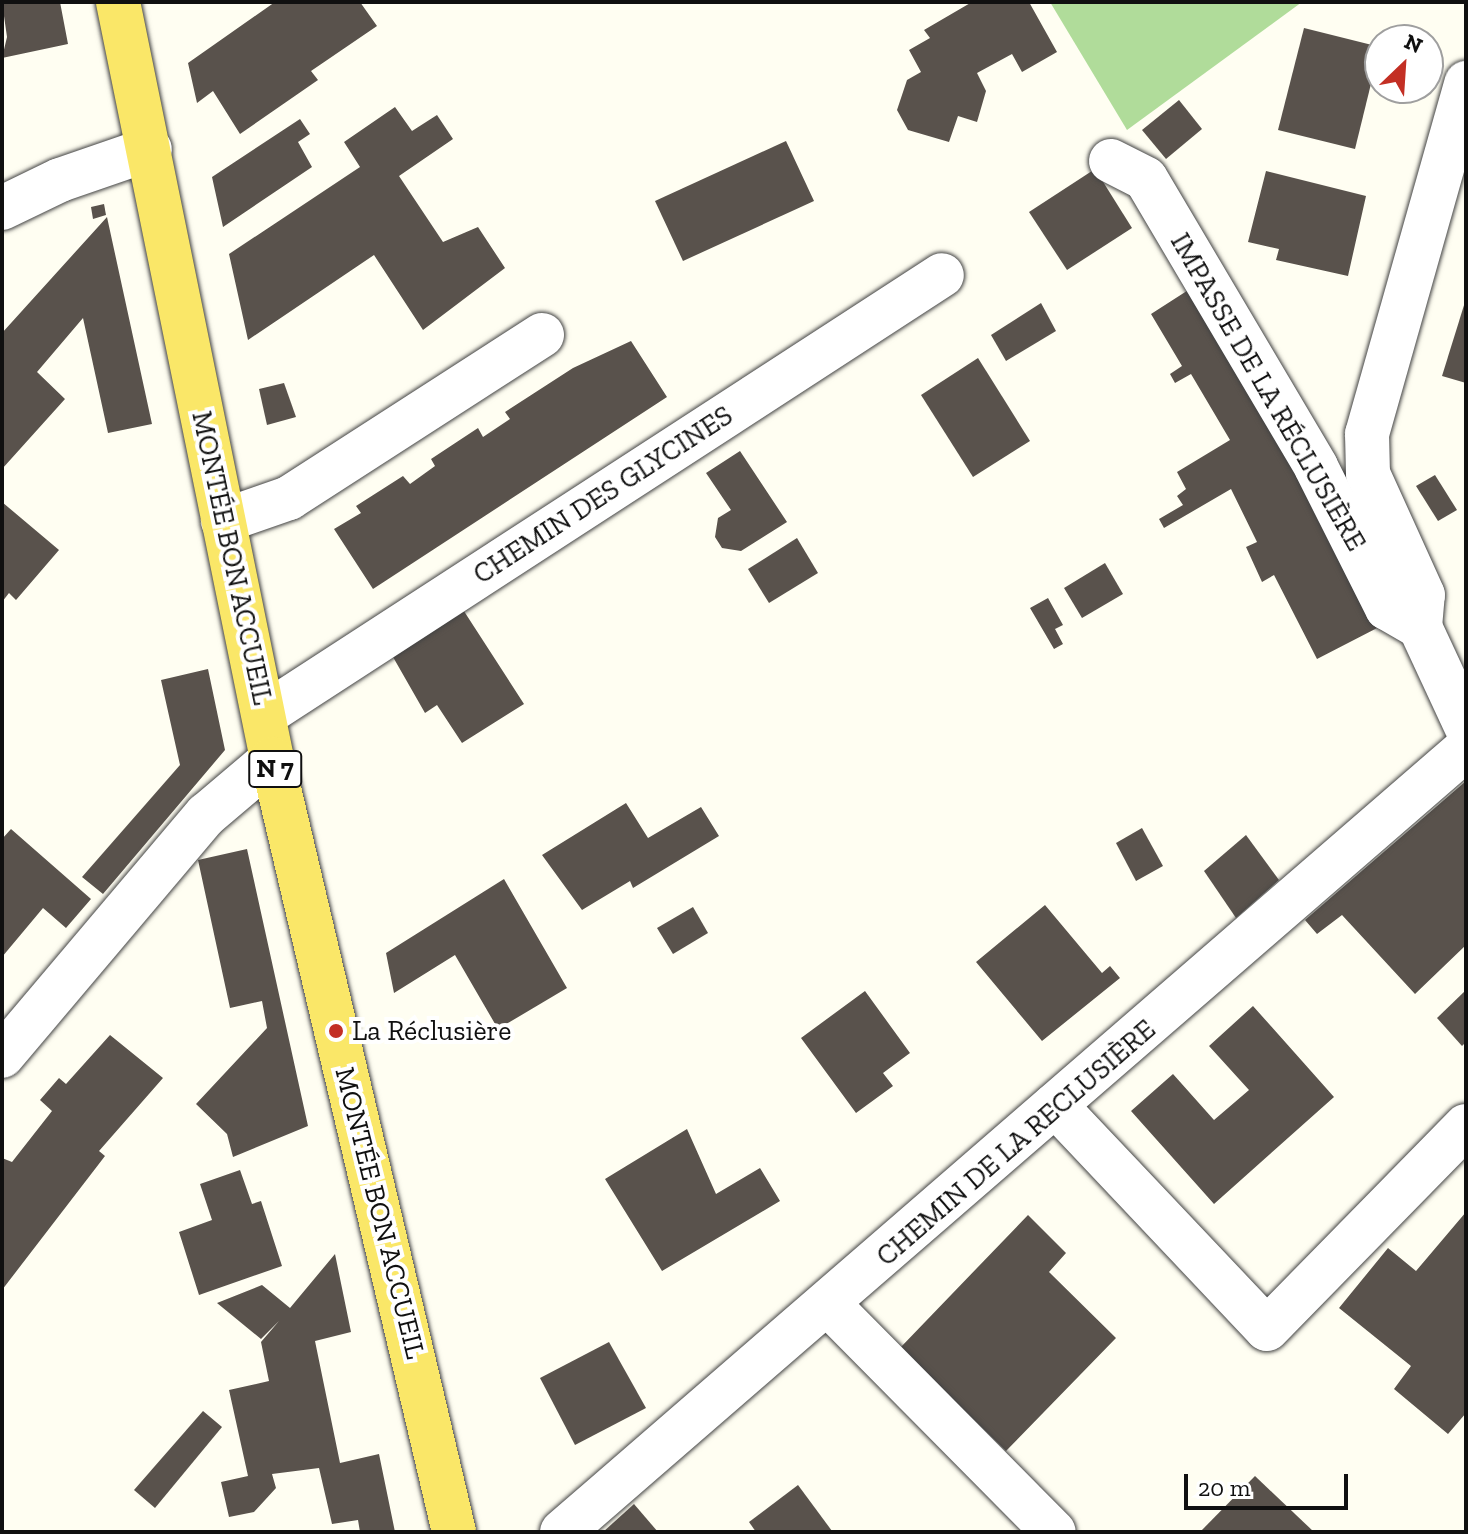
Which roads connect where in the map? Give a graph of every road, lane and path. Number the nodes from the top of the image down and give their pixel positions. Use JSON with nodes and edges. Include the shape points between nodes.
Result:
{"nodes":[{"id":1,"x":118,"y":2,"type":"edge"},
{"id":2,"x":1466,"y":83,"type":"edge"},
{"id":3,"x":150,"y":149,"type":"junction"},
{"id":4,"x":1111,"y":161,"type":"dead end"},
{"id":5,"x":2,"y":208,"type":"edge"},
{"id":6,"x":942,"y":275,"type":"dead end"},
{"id":7,"x":542,"y":335,"type":"dead end"},
{"id":8,"x":223,"y":521,"type":"junction"},
{"id":9,"x":1420,"y":627,"type":"junction"},
{"id":10,"x":264,"y":715,"type":"junction"},
{"id":11,"x":1466,"y":726,"type":"edge"},
{"id":12,"x":1466,"y":749,"type":"edge"},
{"id":13,"x":272,"y":759,"type":"junction"},
{"id":14,"x":2,"y":1056,"type":"edge"},
{"id":15,"x":1055,"y":1105,"type":"junction"},
{"id":16,"x":1466,"y":1126,"type":"edge"},
{"id":17,"x":830,"y":1306,"type":"junction"},
{"id":18,"x":454,"y":1532,"type":"edge"},
{"id":19,"x":562,"y":1532,"type":"edge"},
{"id":20,"x":1054,"y":1532,"type":"edge"}],
"edges":[{"from":1,"to":3,"type":"main road","name":"MONTÉE BON ACCUEIL","number":"N 7"},
{"from":2,"to":9,"type":"street","via":[[1367,434],[1368,474],[1423,595]]},
{"from":3,"to":5,"type":"street","via":[[60,180]]},
{"from":3,"to":8,"type":"main road","name":"MONTÉE BON ACCUEIL","number":"N 7"},
{"from":4,"to":9,"type":"street","name":"IMPASSE DE LA RÉCLUSIÈRE","via":[[1146,179],[1316,467],[1387,608]]},
{"from":6,"to":10,"type":"street","name":"CHEMIN DES GLYCINES"},
{"from":7,"to":8,"type":"street","via":[[289,498]]},
{"from":8,"to":10,"type":"main road","name":"MONTÉE BON ACCUEIL","number":"N 7"},
{"from":9,"to":11,"type":"street"},
{"from":10,"to":13,"type":"main road","name":"MONTÉE BON ACCUEIL","number":"N 7"},
{"from":12,"to":15,"type":"street","name":"CHEMIN DE LA RECLUSIÈRE","via":[[1229,961]]},
{"from":13,"to":14,"type":"street","via":[[206,815]]},
{"from":13,"to":18,"type":"main road","name":"MONTÉE BON ACCUEIL","number":"N 7"},
{"from":15,"to":16,"type":"street","via":[[1267,1329]]},
{"from":15,"to":17,"type":"street","name":"CHEMIN DE LA RECLUSIÈRE"},
{"from":17,"to":19,"type":"street","name":"CHEMIN DE LA RECLUSIÈRE"},
{"from":17,"to":20,"type":"street"}]}
